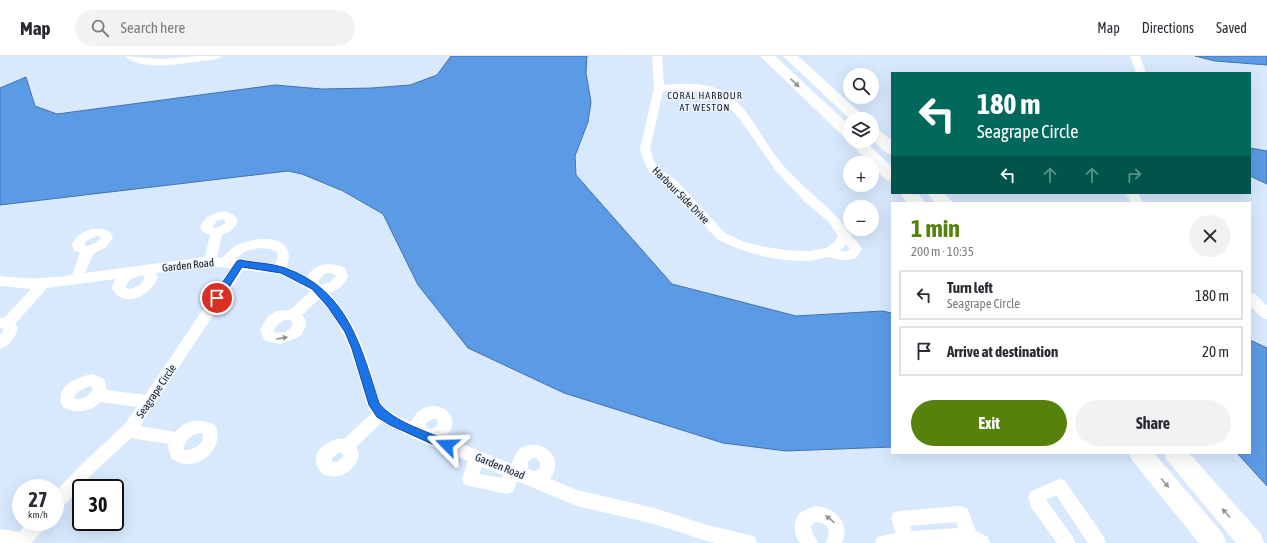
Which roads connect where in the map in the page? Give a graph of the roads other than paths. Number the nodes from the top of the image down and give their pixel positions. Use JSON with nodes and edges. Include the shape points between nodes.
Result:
{"nodes":[{"id":1,"x":130,"y":56,"type":"edge"},
{"id":2,"x":217,"y":56,"type":"edge"},
{"id":3,"x":657,"y":56,"type":"edge"},
{"id":4,"x":662,"y":56,"type":"edge"},
{"id":5,"x":767,"y":56,"type":"edge"},
{"id":6,"x":790,"y":56,"type":"edge"},
{"id":7,"x":1135,"y":56,"type":"edge"},
{"id":8,"x":1141,"y":72,"type":"edge"},
{"id":9,"x":659,"y":88,"type":"junction"},
{"id":10,"x":851,"y":112,"type":"edge"},
{"id":11,"x":843,"y":128,"type":"edge"},
{"id":12,"x":879,"y":137,"type":"edge"},
{"id":13,"x":863,"y":148,"type":"edge"},
{"id":14,"x":891,"y":148,"type":"edge"},
{"id":15,"x":891,"y":175,"type":"edge"},
{"id":16,"x":909,"y":194,"type":"edge"},
{"id":17,"x":936,"y":194,"type":"edge"},
{"id":18,"x":916,"y":202,"type":"edge"},
{"id":19,"x":944,"y":202,"type":"edge"},
{"id":20,"x":217,"y":232,"type":"dead end"},
{"id":21,"x":843,"y":234,"type":"edge"},
{"id":22,"x":844,"y":236,"type":"joint"},
{"id":23,"x":88,"y":250,"type":"dead end"},
{"id":24,"x":830,"y":252,"type":"junction"},
{"id":25,"x":210,"y":261,"type":"junction"},
{"id":26,"x":233,"y":263,"type":"junction"},
{"id":27,"x":280,"y":270,"type":"junction"},
{"id":28,"x":76,"y":280,"type":"junction"},
{"id":29,"x":0,"y":281,"type":"edge"},
{"id":30,"x":43,"y":284,"type":"junction"},
{"id":31,"x":317,"y":289,"type":"junction"},
{"id":32,"x":1251,"y":299,"type":"edge"},
{"id":33,"x":1267,"y":314,"type":"edge"},
{"id":34,"x":293,"y":315,"type":"dead end"},
{"id":35,"x":3,"y":324,"type":"edge"},
{"id":36,"x":0,"y":343,"type":"edge"},
{"id":37,"x":97,"y":395,"type":"dead end"},
{"id":38,"x":149,"y":402,"type":"junction"},
{"id":39,"x":381,"y":414,"type":"junction"},
{"id":40,"x":128,"y":431,"type":"junction"},
{"id":41,"x":178,"y":439,"type":"dead end"},
{"id":42,"x":347,"y":446,"type":"dead end"},
{"id":43,"x":1141,"y":454,"type":"edge"},
{"id":44,"x":1175,"y":454,"type":"edge"},
{"id":45,"x":477,"y":457,"type":"junction"},
{"id":46,"x":512,"y":472,"type":"junction"},
{"id":47,"x":64,"y":494,"type":"edge"},
{"id":48,"x":31,"y":531,"type":"edge"},
{"id":49,"x":0,"y":537,"type":"edge"},
{"id":50,"x":706,"y":538,"type":"edge"},
{"id":51,"x":975,"y":540,"type":"edge"},
{"id":52,"x":21,"y":542,"type":"edge"},
{"id":53,"x":894,"y":542,"type":"edge"},
{"id":54,"x":749,"y":543,"type":"edge"},
{"id":55,"x":810,"y":543,"type":"edge"},
{"id":56,"x":834,"y":543,"type":"edge"},
{"id":57,"x":1067,"y":543,"type":"edge"},
{"id":58,"x":1098,"y":543,"type":"edge"},
{"id":59,"x":1214,"y":543,"type":"edge"},
{"id":60,"x":1252,"y":543,"type":"edge"}],
"edges":[{"from":1,"to":2,"type":"street","via":[[158,62]]},
{"from":3,"to":4,"type":"street"},
{"from":3,"to":9,"type":"street","name":"Harbour Side Drive"},
{"from":5,"to":11,"type":"main road","one_way":true},
{"from":6,"to":10,"type":"main road"},
{"from":7,"to":8,"type":"street"},
{"from":9,"to":21,"type":"street","name":"Harbour Side Drive","via":[[706,89],[724,96],[737,109],[774,161],[815,206],[831,218]]},
{"from":9,"to":24,"type":"street","name":"Harbour Side Drive","via":[[645,149],[649,161],[653,169],[673,184],[721,236],[740,245],[784,254],[809,256]]},
{"from":12,"to":14,"type":"main road"},
{"from":13,"to":15,"type":"main road"},
{"from":16,"to":18,"type":"main road"},
{"from":17,"to":19,"type":"main road"},
{"from":20,"to":25,"type":"street"},
{"from":22,"to":24,"type":"street","via":[[840,244]]},
{"from":22,"to":24,"type":"street","name":"Harbour Side Drive","via":[[853,243],[856,249],[854,253],[850,256],[840,256]]},
{"from":23,"to":28,"type":"street"},
{"from":25,"to":26,"type":"street","name":"Garden Road"},
{"from":25,"to":28,"type":"street","name":"Garden Road"},
{"from":26,"to":27,"type":"street","name":"Garden Road"},
{"from":26,"to":27,"type":"street","name":"Seagrape Circle","via":[[235,252],[244,247],[271,244],[279,247],[284,255]]},
{"from":26,"to":38,"type":"street","name":"Seagrape Circle"},
{"from":27,"to":31,"type":"street","name":"Garden Road"},
{"from":28,"to":30,"type":"street","name":"Garden Road"},
{"from":29,"to":30,"type":"street","name":"Garden Road"},
{"from":30,"to":35,"type":"street"},
{"from":31,"to":34,"type":"street"},
{"from":31,"to":39,"type":"street","name":"Garden Road","via":[[332,304],[349,330],[374,405]]},
{"from":32,"to":33,"type":"street"},
{"from":35,"to":36,"type":"street","via":[[12,328],[6,339]]},
{"from":37,"to":38,"type":"street"},
{"from":38,"to":40,"type":"street","name":"Seagrape Circle"},
{"from":39,"to":42,"type":"street"},
{"from":39,"to":45,"type":"street","name":"Garden Road","via":[[422,435]]},
{"from":40,"to":41,"type":"street"},
{"from":40,"to":47,"type":"street","name":"Seagrape Circle"},
{"from":43,"to":59,"type":"main road","one_way":true},
{"from":60,"to":44,"type":"main road","one_way":true},
{"from":45,"to":46,"type":"street","name":"Garden Road"},
{"from":45,"to":46,"type":"street","via":[[470,479],[507,487]]},
{"from":46,"to":50,"type":"street","name":"Garden Road","via":[[577,498],[654,516]]},
{"from":48,"to":52,"type":"street"},
{"from":49,"to":52,"type":"street"},
{"from":50,"to":54,"type":"street","name":"Garden Road"},
{"from":51,"to":53,"type":"street","via":[[952,536]]},
{"from":51,"to":53,"type":"street","via":[[961,514],[899,519]]},
{"from":56,"to":55,"type":"street","one_way":true,"via":[[838,534],[835,523],[826,516],[815,514],[810,515],[803,523],[804,535]]},
{"from":57,"to":58,"type":"street","via":[[1036,497],[1059,486]]}]}
